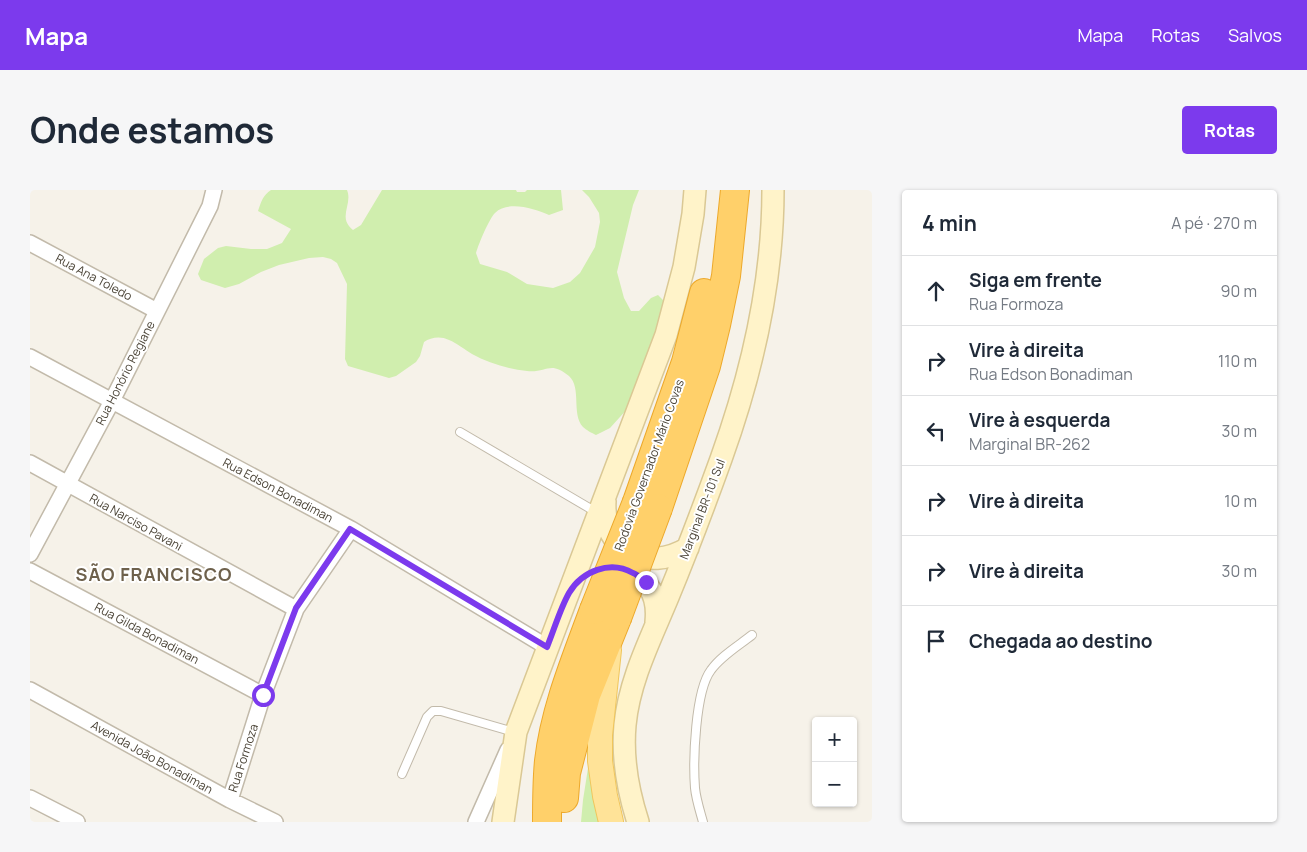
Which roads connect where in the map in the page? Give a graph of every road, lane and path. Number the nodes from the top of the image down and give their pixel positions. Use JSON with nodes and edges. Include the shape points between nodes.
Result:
{"nodes":[{"id":1,"x":214,"y":190,"type":"edge"},
{"id":2,"x":694,"y":190,"type":"edge"},
{"id":3,"x":717,"y":190,"type":"edge"},
{"id":4,"x":735,"y":190,"type":"edge"},
{"id":5,"x":773,"y":190,"type":"edge"},
{"id":6,"x":30,"y":243,"type":"edge"},
{"id":7,"x":157,"y":311,"type":"junction"},
{"id":8,"x":30,"y":357,"type":"edge"},
{"id":9,"x":112,"y":402,"type":"junction"},
{"id":10,"x":460,"y":432,"type":"dead end"},
{"id":11,"x":30,"y":463,"type":"edge"},
{"id":12,"x":67,"y":484,"type":"junction"},
{"id":13,"x":647,"y":505,"type":"junction"},
{"id":14,"x":602,"y":506,"type":"junction"},
{"id":15,"x":350,"y":529,"type":"junction"},
{"id":16,"x":688,"y":548,"type":"junction"},
{"id":17,"x":30,"y":554,"type":"edge"},
{"id":18,"x":30,"y":571,"type":"edge"},
{"id":19,"x":569,"y":593,"type":"junction"},
{"id":20,"x":296,"y":608,"type":"junction"},
{"id":21,"x":607,"y":622,"type":"junction"},
{"id":22,"x":656,"y":624,"type":"junction"},
{"id":23,"x":752,"y":636,"type":"dead end"},
{"id":24,"x":547,"y":647,"type":"junction"},
{"id":25,"x":30,"y":690,"type":"edge"},
{"id":26,"x":263,"y":695,"type":"junction"},
{"id":27,"x":516,"y":732,"type":"junction"},
{"id":28,"x":402,"y":774,"type":"dead end"},
{"id":29,"x":30,"y":798,"type":"edge"},
{"id":30,"x":230,"y":800,"type":"junction"},
{"id":31,"x":505,"y":812,"type":"edge"},
{"id":32,"x":77,"y":822,"type":"edge"},
{"id":33,"x":275,"y":822,"type":"edge"},
{"id":34,"x":476,"y":822,"type":"edge"},
{"id":35,"x":490,"y":822,"type":"edge"},
{"id":36,"x":551,"y":822,"type":"edge"},
{"id":37,"x":611,"y":822,"type":"edge"},
{"id":38,"x":638,"y":822,"type":"edge"},
{"id":39,"x":703,"y":822,"type":"edge"}],
"edges":[{"from":1,"to":7,"type":"street","name":"Rua Honório Regiane","via":[[210,206]]},
{"from":2,"to":14,"type":"main road","via":[[684,267],[666,334]]},
{"from":3,"to":13,"type":"highway","name":"Rodovia Governador Mário Covas","via":[[709,268],[698,321]]},
{"from":4,"to":13,"type":"highway","name":"Rodovia Governador Mário Covas","via":[[726,276],[706,366]]},
{"from":5,"to":16,"type":"main road","name":"Marginal BR-101 Sul","via":[[765,298],[747,377],[722,458]]},
{"from":6,"to":7,"type":"street","name":"Rua Ana Toledo"},
{"from":7,"to":9,"type":"street","name":"Rua Honório Regiane"},
{"from":8,"to":9,"type":"street","name":"Rua Edson Bonadiman"},
{"from":9,"to":12,"type":"street","name":"Rua Honório Regiane"},
{"from":9,"to":15,"type":"street","name":"Rua Edson Bonadiman"},
{"from":10,"to":14,"type":"lane"},
{"from":11,"to":12,"type":"street","name":"Rua Narciso Pavani"},
{"from":12,"to":17,"type":"street","name":"Rua Honório Regiane"},
{"from":12,"to":20,"type":"street","name":"Rua Narciso Pavani"},
{"from":13,"to":21,"type":"highway","name":"Rodovia Governador Mário Covas","bridge":true},
{"from":14,"to":16,"type":"main road","via":[[615,540],[639,557],[672,556]]},
{"from":14,"to":19,"type":"main road"},
{"from":15,"to":20,"type":"street","name":"Rua Formoza"},
{"from":15,"to":24,"type":"street","name":"Rua Edson Bonadiman"},
{"from":16,"to":22,"type":"main road","name":"Marginal BR-101 Sul"},
{"from":18,"to":26,"type":"street","name":"Rua Gilda Bonadiman"},
{"from":19,"to":22,"type":"main road","via":[[590,572],[605,567],[620,568],[634,573],[650,588],[657,610]]},
{"from":19,"to":24,"type":"main road"},
{"from":20,"to":26,"type":"street","name":"Rua Formoza"},
{"from":21,"to":36,"type":"highway","name":"Rodovia Governador Mário Covas","via":[[574,663],[557,719],[549,760]]},
{"from":21,"to":37,"type":"main road","via":[[600,761]]},
{"from":22,"to":38,"type":"main road","name":"Marginal BR-101 Sul","via":[[636,677],[625,724],[624,758]]},
{"from":23,"to":39,"type":"lane","via":[[724,656],[710,671],[702,690],[695,746],[695,790]]},
{"from":24,"to":27,"type":"main road"},
{"from":25,"to":30,"type":"street","name":"Avenida João Bonadiman"},
{"from":26,"to":30,"type":"street","name":"Rua Formoza"},
{"from":27,"to":28,"type":"lane","via":[[433,711],[427,717]]},
{"from":27,"to":31,"type":"main road"},
{"from":27,"to":34,"type":"street"},
{"from":29,"to":32,"type":"street"},
{"from":30,"to":33,"type":"street","name":"Avenida João Bonadiman"},
{"from":31,"to":35,"type":"main road"}]}
